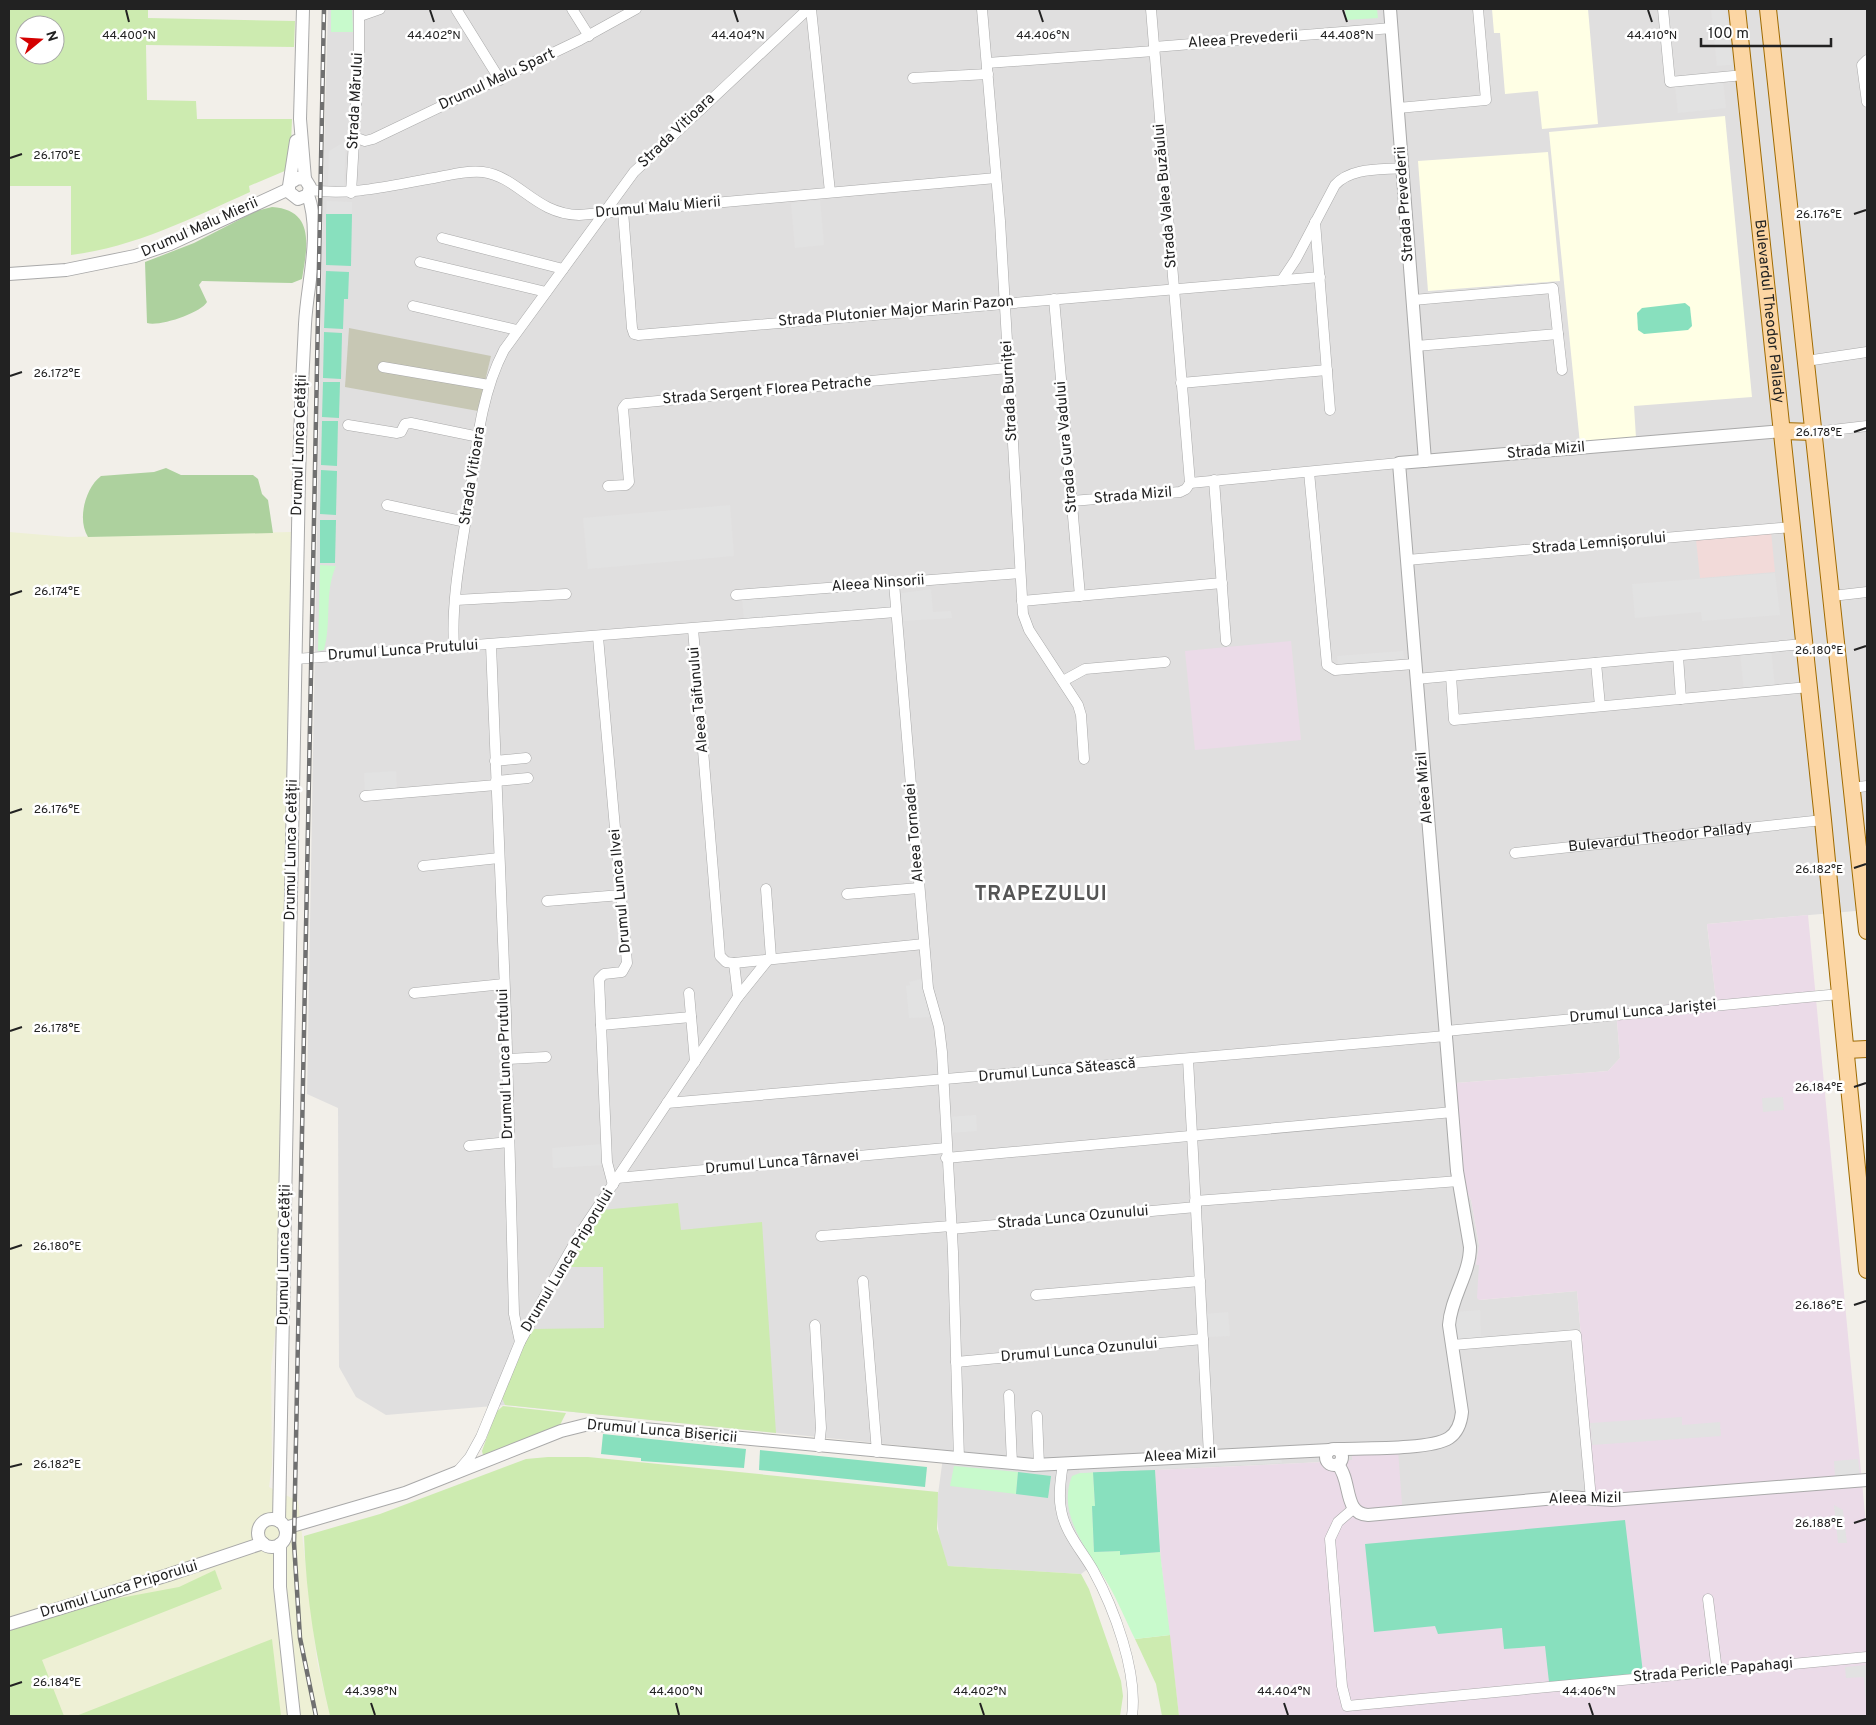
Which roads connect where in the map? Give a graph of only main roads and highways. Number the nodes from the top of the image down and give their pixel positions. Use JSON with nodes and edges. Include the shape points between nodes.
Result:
{"nodes":[{"id":1,"x":1737,"y":9,"type":"edge"},
{"id":2,"x":1768,"y":9,"type":"edge"},
{"id":3,"x":1782,"y":431,"type":"junction"},
{"id":4,"x":1815,"y":432,"type":"junction"},
{"id":5,"x":1860,"y":787,"type":"edge"},
{"id":6,"x":1867,"y":931,"type":"edge"},
{"id":7,"x":1867,"y":1048,"type":"edge"},
{"id":8,"x":1846,"y":1050,"type":"junction"},
{"id":9,"x":1867,"y":1270,"type":"edge"}],
"edges":[{"from":1,"to":3,"type":"main road","name":"Bulevardul Theodor Pallady"},
{"from":2,"to":4,"type":"main road","name":"Bulevardul Theodor Pallady"},
{"from":3,"to":4,"type":"main road"},
{"from":3,"to":8,"type":"main road","name":"Bulevardul Theodor Pallady"},
{"from":4,"to":5,"type":"main road","name":"Bulevardul Theodor Pallady","via":[[1832,596]]},
{"from":5,"to":6,"type":"main road","name":"Bulevardul Theodor Pallady"},
{"from":7,"to":8,"type":"main road"},
{"from":8,"to":9,"type":"main road","name":"Bulevardul Theodor Pallady"}]}
